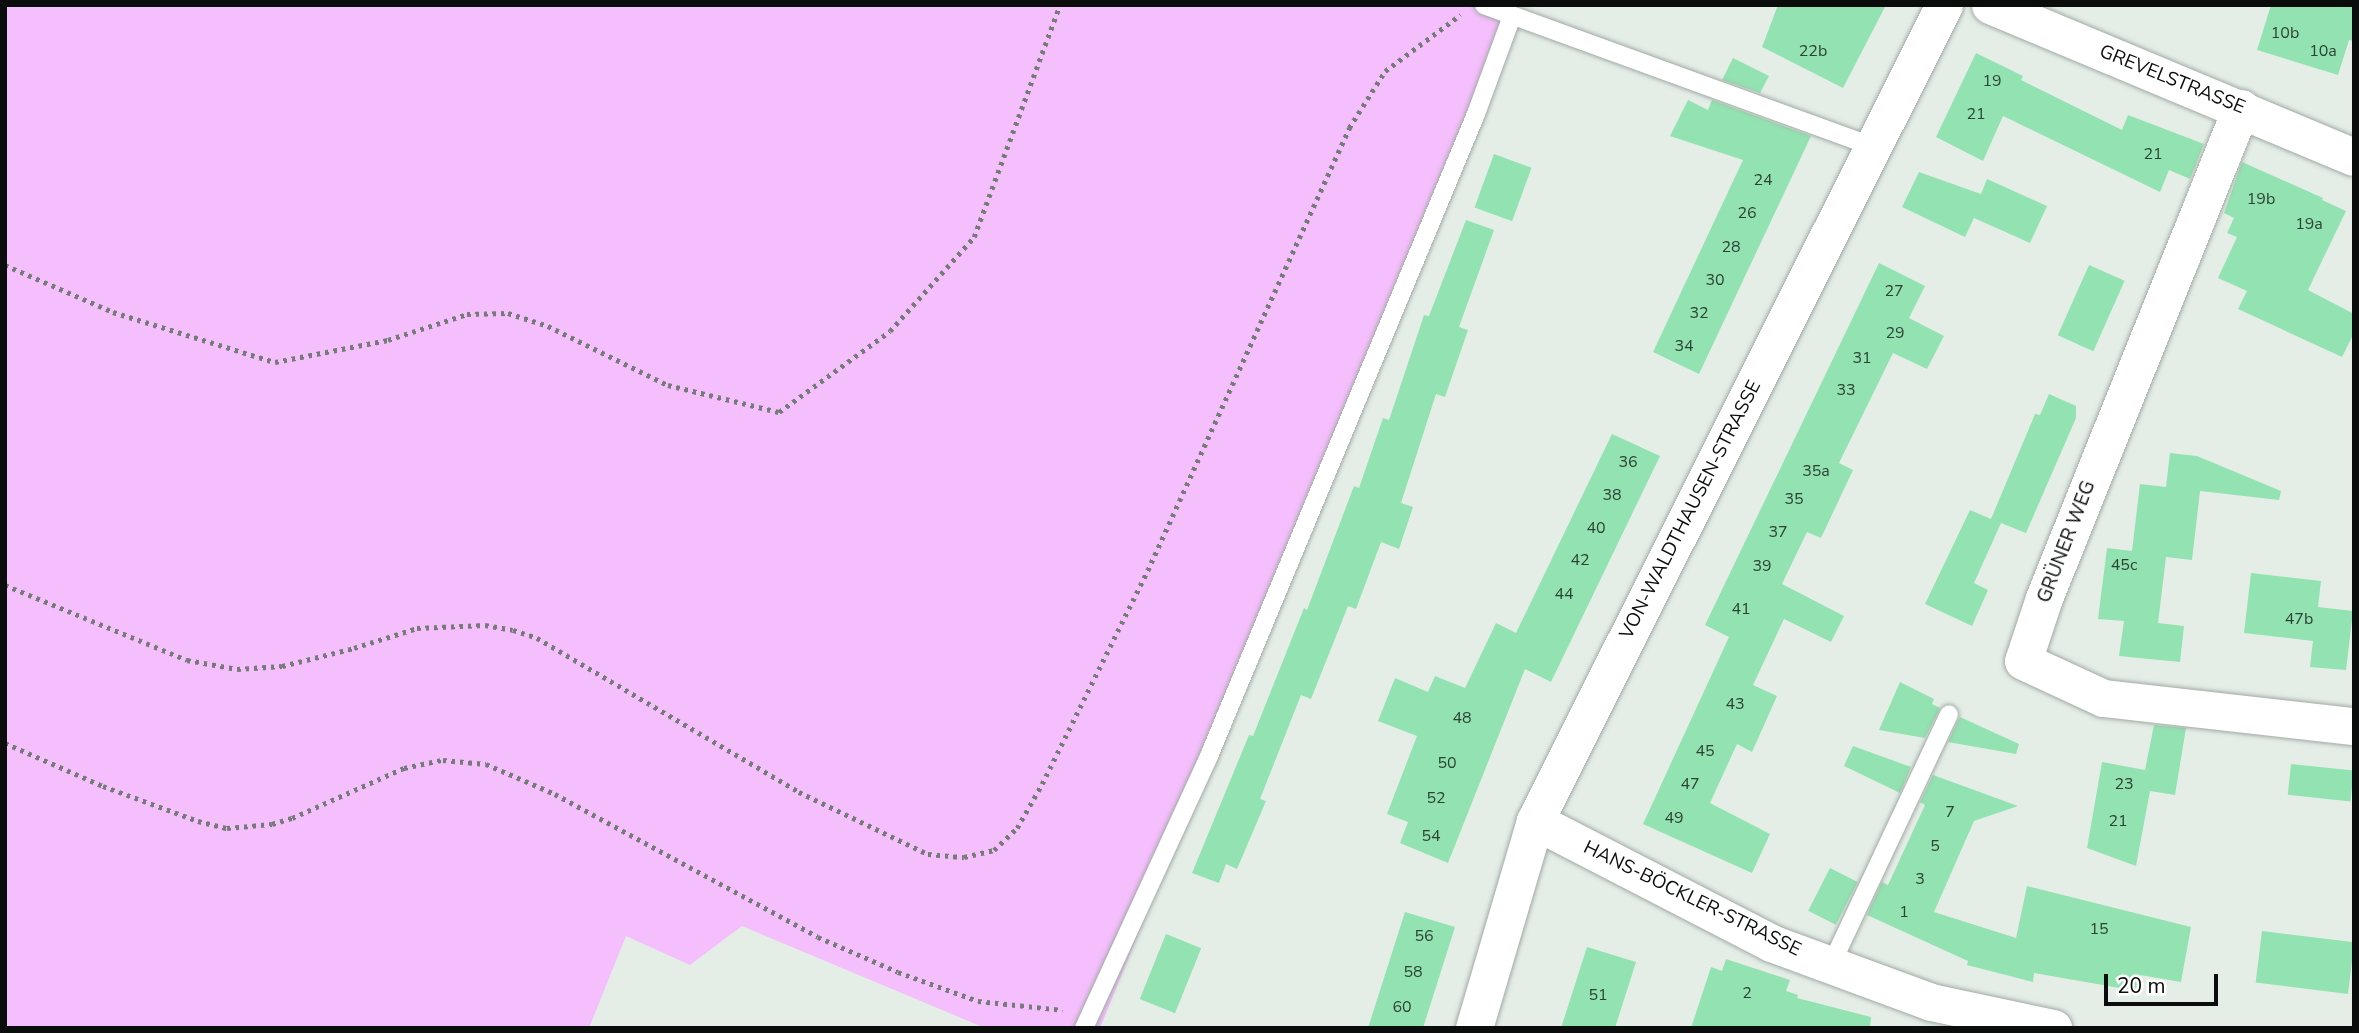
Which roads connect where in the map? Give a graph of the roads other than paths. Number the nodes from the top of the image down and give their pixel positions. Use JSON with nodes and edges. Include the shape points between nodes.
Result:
{"nodes":[{"id":1,"x":1484,"y":5,"type":"edge"},
{"id":2,"x":1944,"y":5,"type":"edge"},
{"id":3,"x":1990,"y":5,"type":"edge"},
{"id":4,"x":1512,"y":16,"type":"junction"},
{"id":5,"x":2241,"y":108,"type":"junction"},
{"id":6,"x":1874,"y":147,"type":"junction"},
{"id":7,"x":2354,"y":158,"type":"edge"},
{"id":8,"x":1949,"y":714,"type":"dead end"},
{"id":9,"x":2354,"y":726,"type":"edge"},
{"id":10,"x":1535,"y":821,"type":"junction"},
{"id":11,"x":1831,"y":965,"type":"junction"},
{"id":12,"x":1086,"y":1020,"type":"edge"},
{"id":13,"x":1474,"y":1028,"type":"edge"},
{"id":14,"x":2053,"y":1028,"type":"edge"}],
"edges":[{"from":1,"to":4,"type":"lane"},
{"from":2,"to":6,"type":"street","name":"VON-WALDTHAUSEN-STRASSE"},
{"from":3,"to":5,"type":"street","name":"GREVELSTRASSE"},
{"from":4,"to":6,"type":"lane"},
{"from":4,"to":12,"type":"lane","via":[[1476,114],[1209,756]]},
{"from":5,"to":7,"type":"street","name":"GREVELSTRASSE"},
{"from":5,"to":9,"type":"street","name":"GRÜNER WEG","via":[[2044,598],[2023,661],[2103,698]]},
{"from":6,"to":10,"type":"street","name":"VON-WALDTHAUSEN-STRASSE"},
{"from":8,"to":11,"type":"lane"},
{"from":10,"to":11,"type":"street","name":"HANS-BÖCKLER-STRASSE","via":[[1771,943]]},
{"from":10,"to":13,"type":"street","name":"VON-WALDTHAUSEN-STRASSE"},
{"from":11,"to":14,"type":"street","name":"HANS-BÖCKLER-STRASSE","via":[[1931,1002]]}]}
